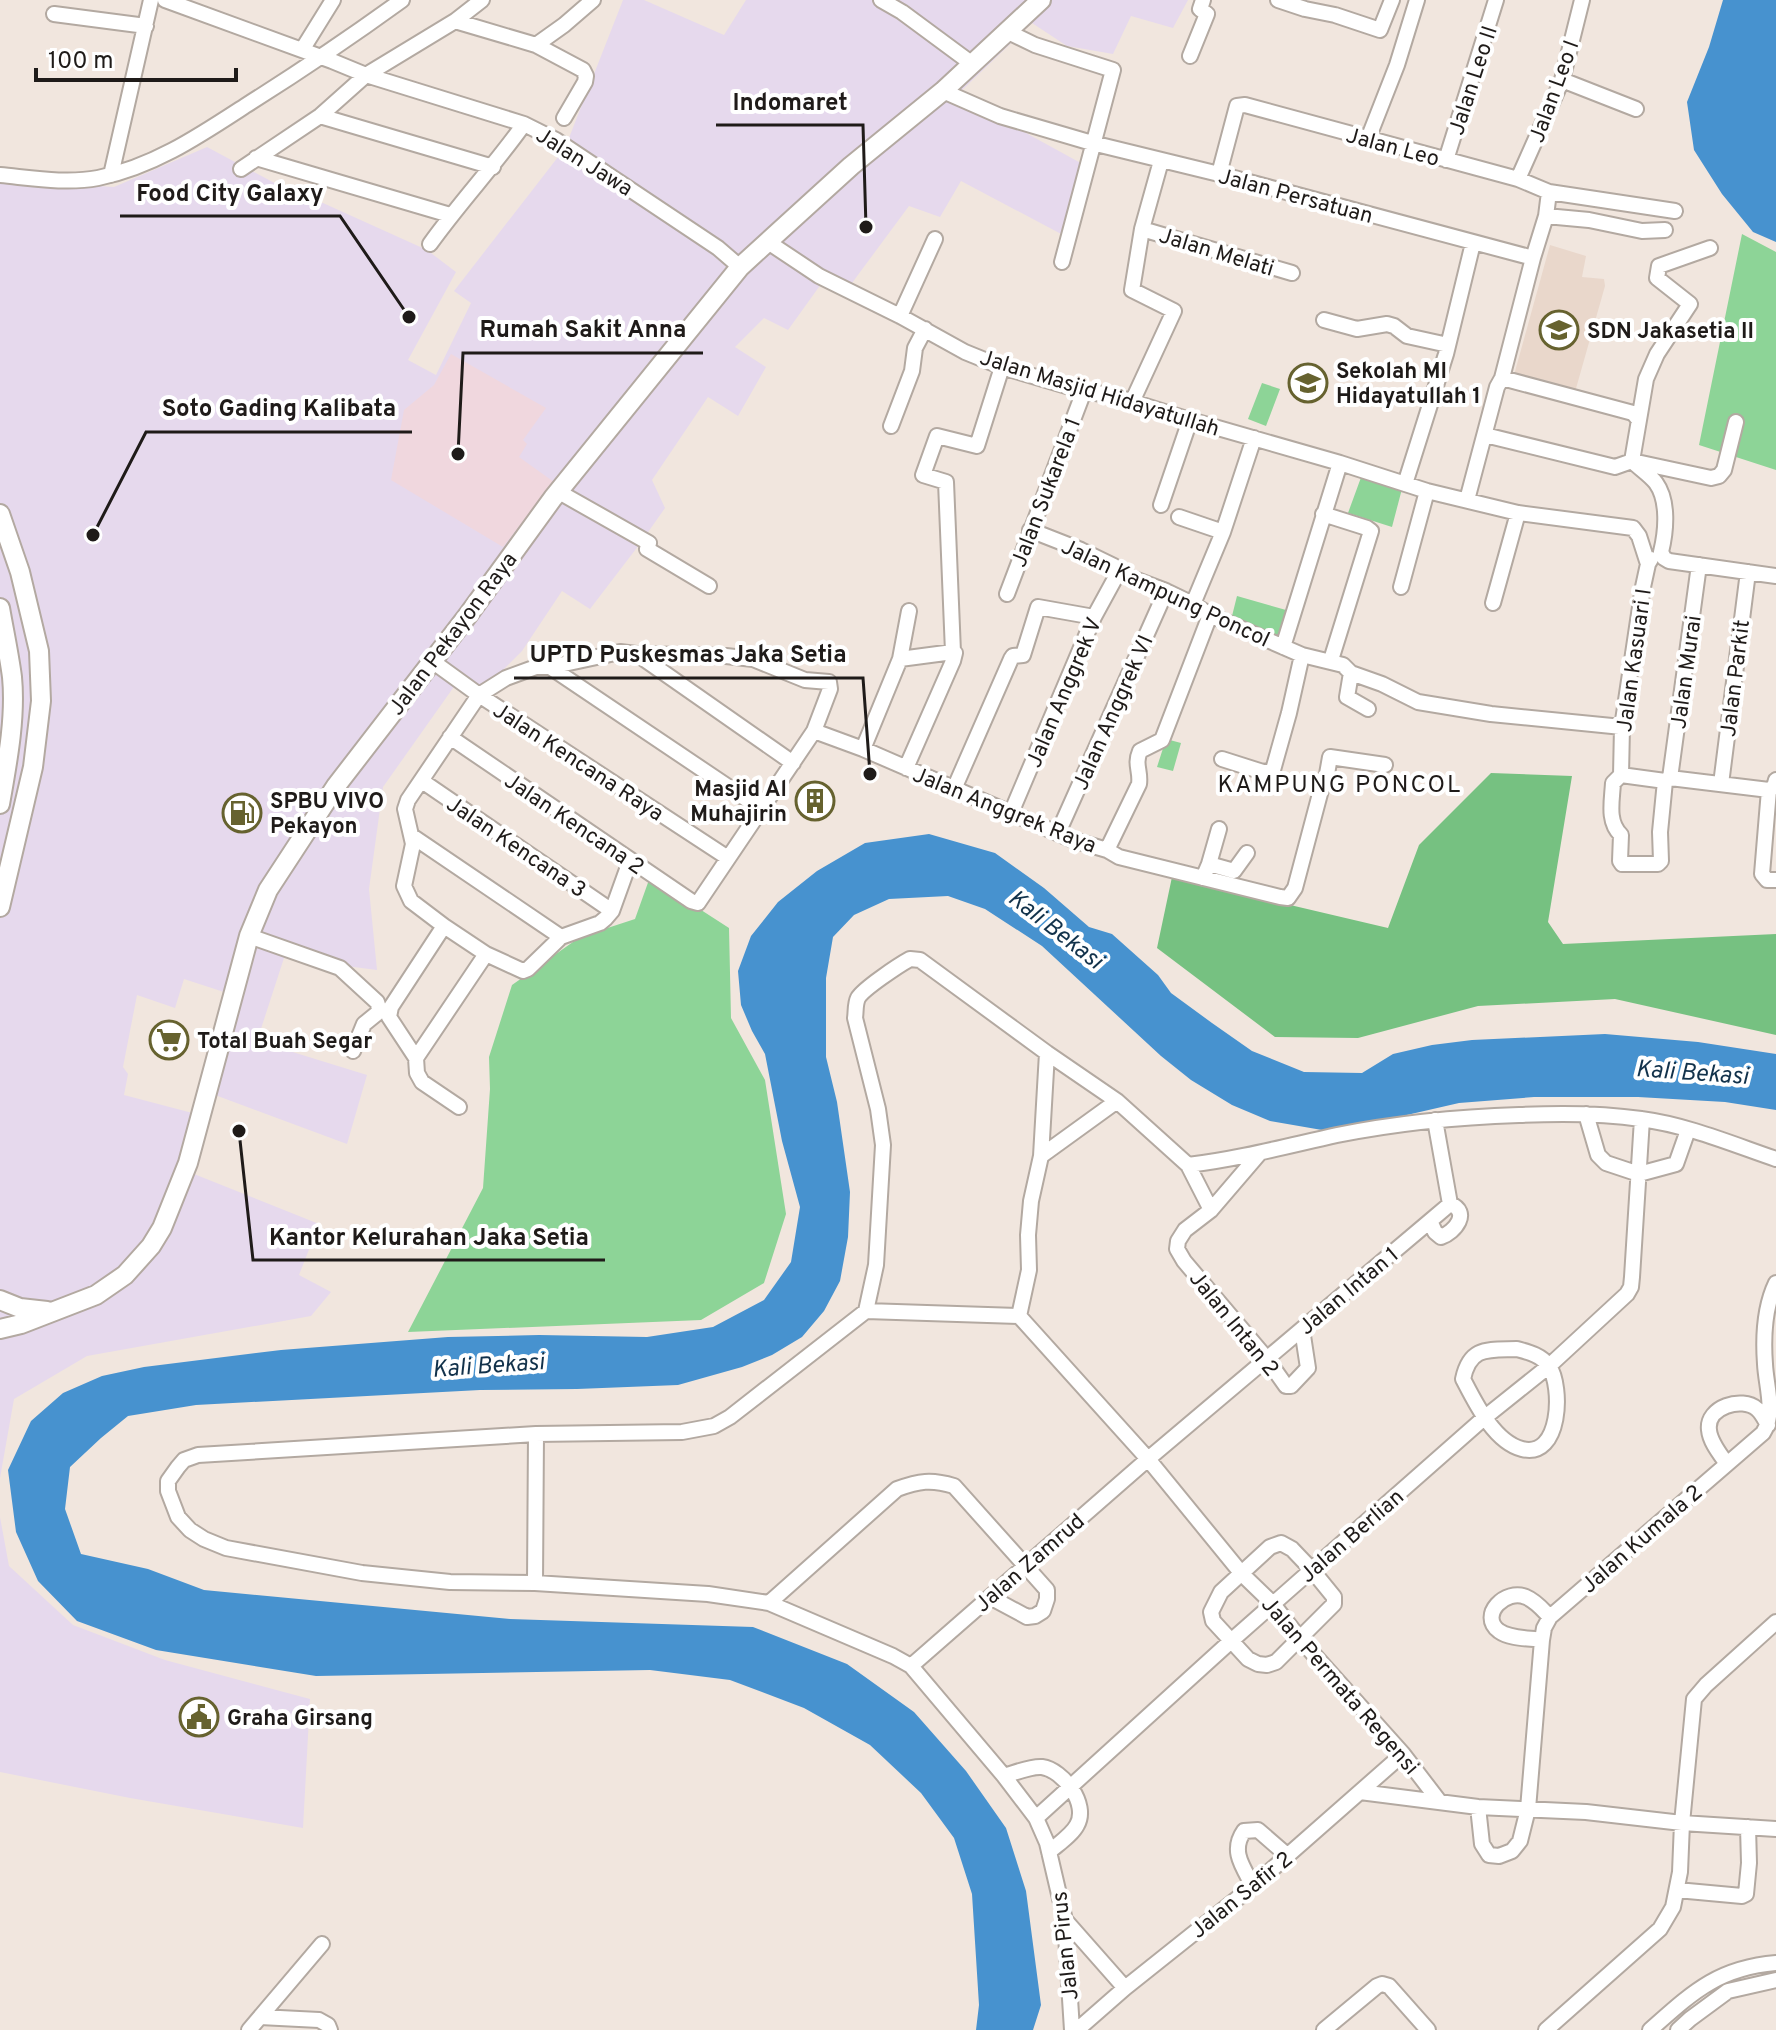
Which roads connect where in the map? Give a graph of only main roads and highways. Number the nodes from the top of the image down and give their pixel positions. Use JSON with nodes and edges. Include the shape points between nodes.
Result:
{"nodes":[{"id":1,"x":1041,"y":0,"type":"edge"},
{"id":2,"x":0,"y":514,"type":"edge"},
{"id":3,"x":0,"y":608,"type":"edge"},
{"id":4,"x":0,"y":804,"type":"edge"},
{"id":5,"x":0,"y":907,"type":"edge"},
{"id":6,"x":0,"y":1300,"type":"edge"},
{"id":7,"x":52,"y":1312,"type":"junction"},
{"id":8,"x":0,"y":1329,"type":"edge"}],
"edges":[{"from":1,"to":7,"type":"main road","name":"Jalan Pekayon Raya","via":[[740,267],[559,492],[336,786],[262,902],[188,1163],[162,1228],[140,1260],[110,1287]]},
{"from":2,"to":5,"type":"main road","via":[[39,651],[41,701],[33,767]]},
{"from":3,"to":4,"type":"main road","via":[[13,698]]},
{"from":6,"to":7,"type":"main road"},
{"from":7,"to":8,"type":"main road","name":"Jalan Pekayon Raya"}]}
